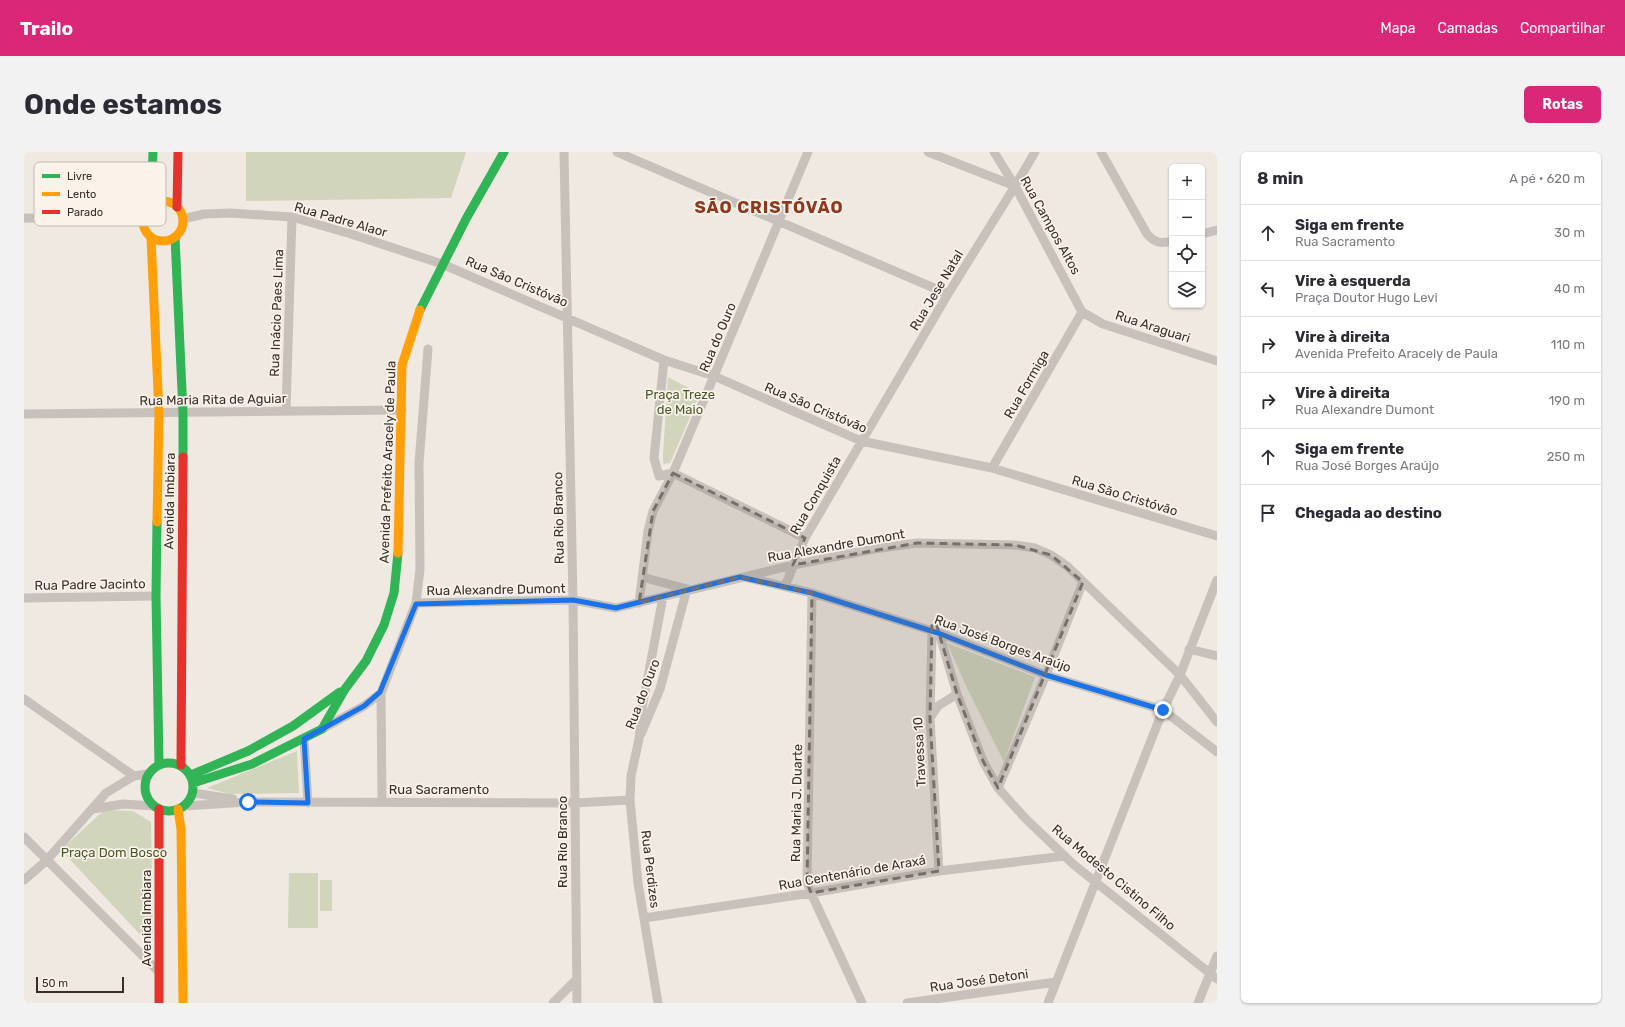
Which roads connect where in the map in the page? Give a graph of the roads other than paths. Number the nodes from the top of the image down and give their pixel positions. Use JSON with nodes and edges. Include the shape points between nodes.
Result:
{"nodes":[{"id":1,"x":153,"y":152,"type":"edge"},
{"id":2,"x":178,"y":152,"type":"edge"},
{"id":3,"x":504,"y":152,"type":"edge"},
{"id":4,"x":564,"y":152,"type":"edge"},
{"id":5,"x":617,"y":152,"type":"edge"},
{"id":6,"x":808,"y":152,"type":"edge"},
{"id":7,"x":928,"y":152,"type":"edge"},
{"id":8,"x":994,"y":152,"type":"edge"},
{"id":9,"x":1035,"y":152,"type":"edge"},
{"id":10,"x":1101,"y":152,"type":"edge"},
{"id":11,"x":153,"y":162,"type":"edge"},
{"id":12,"x":1016,"y":186,"type":"junction"},
{"id":13,"x":166,"y":202,"type":"edge"},
{"id":14,"x":177,"y":206,"type":"junction"},
{"id":15,"x":292,"y":217,"type":"junction"},
{"id":16,"x":24,"y":218,"type":"edge"},
{"id":17,"x":34,"y":218,"type":"edge"},
{"id":18,"x":183,"y":219,"type":"junction"},
{"id":19,"x":780,"y":222,"type":"junction"},
{"id":20,"x":144,"y":226,"type":"edge"},
{"id":21,"x":1217,"y":230,"type":"edge"},
{"id":22,"x":1205,"y":233,"type":"edge"},
{"id":23,"x":175,"y":237,"type":"junction"},
{"id":24,"x":151,"y":238,"type":"junction"},
{"id":25,"x":1169,"y":243,"type":"edge"},
{"id":26,"x":442,"y":264,"type":"junction"},
{"id":27,"x":948,"y":294,"type":"junction"},
{"id":28,"x":1082,"y":312,"type":"junction"},
{"id":29,"x":566,"y":316,"type":"junction"},
{"id":30,"x":428,"y":349,"type":"dead end"},
{"id":31,"x":664,"y":360,"type":"junction"},
{"id":32,"x":1217,"y":361,"type":"edge"},
{"id":33,"x":714,"y":376,"type":"junction"},
{"id":34,"x":286,"y":410,"type":"junction"},
{"id":35,"x":402,"y":410,"type":"junction"},
{"id":36,"x":159,"y":413,"type":"junction"},
{"id":37,"x":183,"y":413,"type":"junction"},
{"id":38,"x":24,"y":414,"type":"edge"},
{"id":39,"x":861,"y":442,"type":"junction"},
{"id":40,"x":992,"y":468,"type":"junction"},
{"id":41,"x":673,"y":473,"type":"junction"},
{"id":42,"x":1217,"y":536,"type":"edge"},
{"id":43,"x":804,"y":538,"type":"junction"},
{"id":44,"x":793,"y":565,"type":"junction"},
{"id":45,"x":642,"y":576,"type":"junction"},
{"id":46,"x":740,"y":577,"type":"junction"},
{"id":47,"x":1217,"y":580,"type":"edge"},
{"id":48,"x":1083,"y":582,"type":"junction"},
{"id":49,"x":785,"y":586,"type":"junction"},
{"id":50,"x":687,"y":589,"type":"junction"},
{"id":51,"x":812,"y":593,"type":"junction"},
{"id":52,"x":156,"y":596,"type":"junction"},
{"id":53,"x":663,"y":597,"type":"junction"},
{"id":54,"x":24,"y":598,"type":"edge"},
{"id":55,"x":573,"y":600,"type":"junction"},
{"id":56,"x":639,"y":603,"type":"junction"},
{"id":57,"x":416,"y":604,"type":"junction"},
{"id":58,"x":935,"y":632,"type":"junction"},
{"id":59,"x":1190,"y":649,"type":"junction"},
{"id":60,"x":1217,"y":656,"type":"edge"},
{"id":61,"x":1046,"y":675,"type":"junction"},
{"id":62,"x":1180,"y":675,"type":"junction"},
{"id":63,"x":345,"y":689,"type":"junction"},
{"id":64,"x":380,"y":692,"type":"junction"},
{"id":65,"x":957,"y":694,"type":"junction"},
{"id":66,"x":24,"y":699,"type":"edge"},
{"id":67,"x":1163,"y":710,"type":"junction"},
{"id":68,"x":930,"y":718,"type":"junction"},
{"id":69,"x":1217,"y":722,"type":"edge"},
{"id":70,"x":322,"y":729,"type":"junction"},
{"id":71,"x":304,"y":739,"type":"junction"},
{"id":72,"x":639,"y":739,"type":"junction"},
{"id":73,"x":248,"y":751,"type":"junction"},
{"id":74,"x":1217,"y":752,"type":"edge"},
{"id":75,"x":252,"y":764,"type":"junction"},
{"id":76,"x":159,"y":765,"type":"junction"},
{"id":77,"x":181,"y":765,"type":"junction"},
{"id":78,"x":148,"y":774,"type":"junction"},
{"id":79,"x":134,"y":776,"type":"junction"},
{"id":80,"x":192,"y":779,"type":"junction"},
{"id":81,"x":998,"y":788,"type":"junction"},
{"id":82,"x":193,"y":793,"type":"junction"},
{"id":83,"x":630,"y":800,"type":"junction"},
{"id":84,"x":382,"y":801,"type":"junction"},
{"id":85,"x":248,"y":802,"type":"junction"},
{"id":86,"x":308,"y":803,"type":"junction"},
{"id":87,"x":574,"y":803,"type":"junction"},
{"id":88,"x":157,"y":807,"type":"junction"},
{"id":89,"x":181,"y":808,"type":"junction"},
{"id":90,"x":94,"y":809,"type":"junction"},
{"id":91,"x":24,"y":837,"type":"edge"},
{"id":92,"x":1064,"y":856,"type":"junction"},
{"id":93,"x":46,"y":861,"type":"junction"},
{"id":94,"x":939,"y":871,"type":"junction"},
{"id":95,"x":24,"y":880,"type":"edge"},
{"id":96,"x":1096,"y":882,"type":"junction"},
{"id":97,"x":811,"y":893,"type":"junction"},
{"id":98,"x":644,"y":918,"type":"junction"},
{"id":99,"x":1217,"y":956,"type":"edge"},
{"id":100,"x":158,"y":971,"type":"junction"},
{"id":101,"x":1214,"y":977,"type":"edge"},
{"id":102,"x":576,"y":980,"type":"junction"},
{"id":103,"x":1056,"y":982,"type":"junction"},
{"id":104,"x":159,"y":1003,"type":"edge"},
{"id":105,"x":183,"y":1003,"type":"edge"},
{"id":106,"x":553,"y":1003,"type":"edge"},
{"id":107,"x":577,"y":1003,"type":"edge"},
{"id":108,"x":658,"y":1003,"type":"edge"},
{"id":109,"x":862,"y":1003,"type":"edge"},
{"id":110,"x":907,"y":1003,"type":"edge"},
{"id":111,"x":1048,"y":1003,"type":"edge"},
{"id":112,"x":1198,"y":1003,"type":"edge"}],
"edges":[{"from":1,"to":11,"type":"main road"},
{"from":2,"to":14,"type":"main road"},
{"from":3,"to":26,"type":"main road","name":"Avenida Prefeito Aracely de Paula"},
{"from":4,"to":29,"type":"street","name":"Rua Rio Branco"},
{"from":5,"to":19,"type":"street"},
{"from":6,"to":19,"type":"street","name":"Rua do Ouro"},
{"from":7,"to":12,"type":"street"},
{"from":8,"to":12,"type":"street","name":"Rua Campos Altos"},
{"from":9,"to":12,"type":"street","name":"Rua Jese Natal"},
{"from":10,"to":25,"type":"street","via":[[1147,234],[1157,242]]},
{"from":12,"to":27,"type":"street","name":"Rua Jese Natal"},
{"from":12,"to":28,"type":"street","name":"Rua Campos Altos"},
{"from":13,"to":14,"type":"main road"},
{"from":14,"to":18,"type":"main road"},
{"from":15,"to":18,"type":"street","name":"Rua Padre Alaor","via":[[231,213],[204,214]]},
{"from":15,"to":26,"type":"street","name":"Rua Padre Alaor"},
{"from":15,"to":34,"type":"street","name":"Rua Inácio Paes Lima"},
{"from":16,"to":17,"type":"street"},
{"from":18,"to":23,"type":"main road","via":[[180,232]]},
{"from":19,"to":27,"type":"street"},
{"from":19,"to":33,"type":"street","name":"Rua do Ouro"},
{"from":20,"to":24,"type":"main road"},
{"from":21,"to":22,"type":"street"},
{"from":23,"to":24,"type":"main road","via":[[163,242]]},
{"from":23,"to":37,"type":"main road","name":"Avenida Imbiara"},
{"from":24,"to":36,"type":"main road","name":"Avenida Imbiara"},
{"from":26,"to":29,"type":"street","name":"Rua São Cristóvão"},
{"from":26,"to":35,"type":"main road","name":"Avenida Prefeito Aracely de Paula","via":[[422,306],[402,365]]},
{"from":27,"to":39,"type":"street","name":"Rua Jese Natal"},
{"from":28,"to":32,"type":"street","name":"Rua Araguari","via":[[1103,324]]},
{"from":28,"to":40,"type":"street","name":"Rua Formiga"},
{"from":29,"to":31,"type":"street","name":"Rua São Cristóvão"},
{"from":29,"to":55,"type":"street","name":"Rua Rio Branco"},
{"from":30,"to":57,"type":"street","via":[[419,463],[420,569]]},
{"from":31,"to":33,"type":"street","name":"Rua São Cristóvão"},
{"from":31,"to":41,"type":"street","via":[[654,458],[659,476]]},
{"from":33,"to":39,"type":"street","name":"Rua São Cristóvão"},
{"from":33,"to":41,"type":"street","name":"Rua do Ouro"},
{"from":34,"to":35,"type":"street","name":"Rua Maria Rita de Aguiar"},
{"from":34,"to":37,"type":"street","name":"Rua Maria Rita de Aguiar"},
{"from":35,"to":63,"type":"main road","name":"Avenida Prefeito Aracely de Paula","via":[[398,552],[394,593],[384,626],[366,660]]},
{"from":36,"to":37,"type":"street","name":"Rua Maria Rita de Aguiar"},
{"from":36,"to":38,"type":"street","name":"Rua Maria Rita de Aguiar"},
{"from":36,"to":52,"type":"main road","name":"Avenida Imbiara"},
{"from":37,"to":77,"type":"main road","name":"Avenida Imbiara"},
{"from":39,"to":40,"type":"street","name":"Rua São Cristóvão"},
{"from":39,"to":43,"type":"street","name":"Rua Conquista"},
{"from":40,"to":42,"type":"street","name":"Rua São Cristóvão"},
{"from":41,"to":43,"type":"street"},
{"from":41,"to":45,"type":"street","name":"Rua do Ouro","via":[[653,512]]},
{"from":43,"to":44,"type":"street","name":"Rua Conquista"},
{"from":44,"to":46,"type":"street","name":"Rua Alexandre Dumont"},
{"from":44,"to":48,"type":"street","name":"Rua Alexandre Dumont","via":[[917,543],[1015,545],[1051,554]]},
{"from":44,"to":49,"type":"street","name":"Rua Conquista"},
{"from":45,"to":50,"type":"street"},
{"from":45,"to":56,"type":"street","name":"Rua do Ouro"},
{"from":46,"to":49,"type":"street","name":"Rua José Borges Araújo"},
{"from":46,"to":50,"type":"street","name":"Rua Alexandre Dumont"},
{"from":47,"to":59,"type":"street"},
{"from":48,"to":61,"type":"street"},
{"from":48,"to":62,"type":"street","name":"Rua Alexandre Dumont"},
{"from":49,"to":51,"type":"street","name":"Rua José Borges Araújo"},
{"from":50,"to":53,"type":"street","name":"Rua Alexandre Dumont"},
{"from":50,"to":72,"type":"street","name":"Rua do Ouro","via":[[660,689]]},
{"from":51,"to":58,"type":"street","name":"Rua José Borges Araújo"},
{"from":51,"to":97,"type":"street","name":"Rua Maria J. Duarte","via":[[807,882]]},
{"from":52,"to":54,"type":"street","name":"Rua Padre Jacinto"},
{"from":52,"to":76,"type":"main road","name":"Avenida Imbiara"},
{"from":53,"to":56,"type":"street","name":"Rua Alexandre Dumont"},
{"from":53,"to":72,"type":"street","name":"Rua do Ouro","via":[[642,708]]},
{"from":55,"to":56,"type":"street","name":"Rua Alexandre Dumont","via":[[616,608]]},
{"from":55,"to":57,"type":"street","name":"Rua Alexandre Dumont"},
{"from":55,"to":87,"type":"street","name":"Rua Rio Branco"},
{"from":57,"to":64,"type":"street"},
{"from":58,"to":61,"type":"street","name":"Rua José Borges Araújo"},
{"from":58,"to":65,"type":"street","name":"Rua Modesto Cistino Filho"},
{"from":58,"to":68,"type":"street","name":"Travessa 10"},
{"from":59,"to":60,"type":"street"},
{"from":59,"to":62,"type":"street"},
{"from":61,"to":67,"type":"street","name":"Rua José Borges Araújo"},
{"from":61,"to":81,"type":"street"},
{"from":62,"to":67,"type":"street"},
{"from":62,"to":69,"type":"street","name":"Rua Alexandre Dumont"},
{"from":63,"to":70,"type":"main road","name":"Avenida Prefeito Aracely de Paula"},
{"from":63,"to":73,"type":"main road","name":"Avenida Prefeito Aracely de Paula","via":[[293,726]]},
{"from":64,"to":70,"type":"street","via":[[364,706]]},
{"from":64,"to":84,"type":"street"},
{"from":65,"to":68,"type":"street","via":[[938,706]]},
{"from":65,"to":81,"type":"street","name":"Rua Modesto Cistino Filho","via":[[983,761]]},
{"from":66,"to":79,"type":"street"},
{"from":67,"to":74,"type":"street"},
{"from":67,"to":96,"type":"street"},
{"from":68,"to":94,"type":"street","name":"Travessa 10"},
{"from":70,"to":71,"type":"main road"},
{"from":71,"to":75,"type":"main road"},
{"from":71,"to":86,"type":"street"},
{"from":72,"to":83,"type":"street","name":"Rua Perdizes","via":[[631,776]]},
{"from":73,"to":75,"type":"main road"},
{"from":73,"to":80,"type":"main road","name":"Avenida Prefeito Aracely de Paula"},
{"from":75,"to":80,"type":"main road"},
{"from":76,"to":77,"type":"main road","via":[[170,762]]},
{"from":76,"to":78,"type":"main road"},
{"from":77,"to":80,"type":"main road"},
{"from":78,"to":79,"type":"street"},
{"from":78,"to":88,"type":"main road","via":[[146,794]]},
{"from":79,"to":90,"type":"street","via":[[106,793]]},
{"from":80,"to":82,"type":"main road"},
{"from":81,"to":92,"type":"street","name":"Rua Modesto Cistino Filho"},
{"from":82,"to":85,"type":"street"},
{"from":82,"to":89,"type":"main road"},
{"from":83,"to":87,"type":"street","name":"Rua Sacramento"},
{"from":83,"to":98,"type":"street","name":"Rua Perdizes"},
{"from":84,"to":86,"type":"street","name":"Rua Sacramento"},
{"from":84,"to":87,"type":"street","name":"Rua Sacramento"},
{"from":85,"to":86,"type":"street","name":"Rua Sacramento"},
{"from":85,"to":89,"type":"street"},
{"from":87,"to":102,"type":"street","name":"Rua Rio Branco"},
{"from":88,"to":89,"type":"main road","via":[[172,811]]},
{"from":88,"to":90,"type":"street","via":[[123,804]]},
{"from":88,"to":100,"type":"main road","name":"Avenida Imbiara"},
{"from":89,"to":105,"type":"main road"},
{"from":90,"to":93,"type":"street"},
{"from":91,"to":93,"type":"street"},
{"from":92,"to":94,"type":"street","name":"Rua Centenário de Araxá"},
{"from":92,"to":96,"type":"street","name":"Rua Modesto Cistino Filho"},
{"from":93,"to":95,"type":"street"},
{"from":93,"to":100,"type":"street"},
{"from":94,"to":97,"type":"street","name":"Rua Centenário de Araxá"},
{"from":96,"to":101,"type":"street","name":"Rua Modesto Cistino Filho"},
{"from":96,"to":103,"type":"street"},
{"from":97,"to":98,"type":"street","name":"Rua Centenário de Araxá"},
{"from":97,"to":109,"type":"street","name":"Rua Maria J. Duarte"},
{"from":98,"to":108,"type":"street","name":"Rua Perdizes"},
{"from":99,"to":101,"type":"street"},
{"from":100,"to":104,"type":"main road","name":"Avenida Imbiara"},
{"from":101,"to":112,"type":"street"},
{"from":102,"to":106,"type":"street"},
{"from":102,"to":107,"type":"street","name":"Rua Rio Branco"},
{"from":103,"to":110,"type":"street","name":"Rua José Detoni"},
{"from":103,"to":111,"type":"street"}]}
